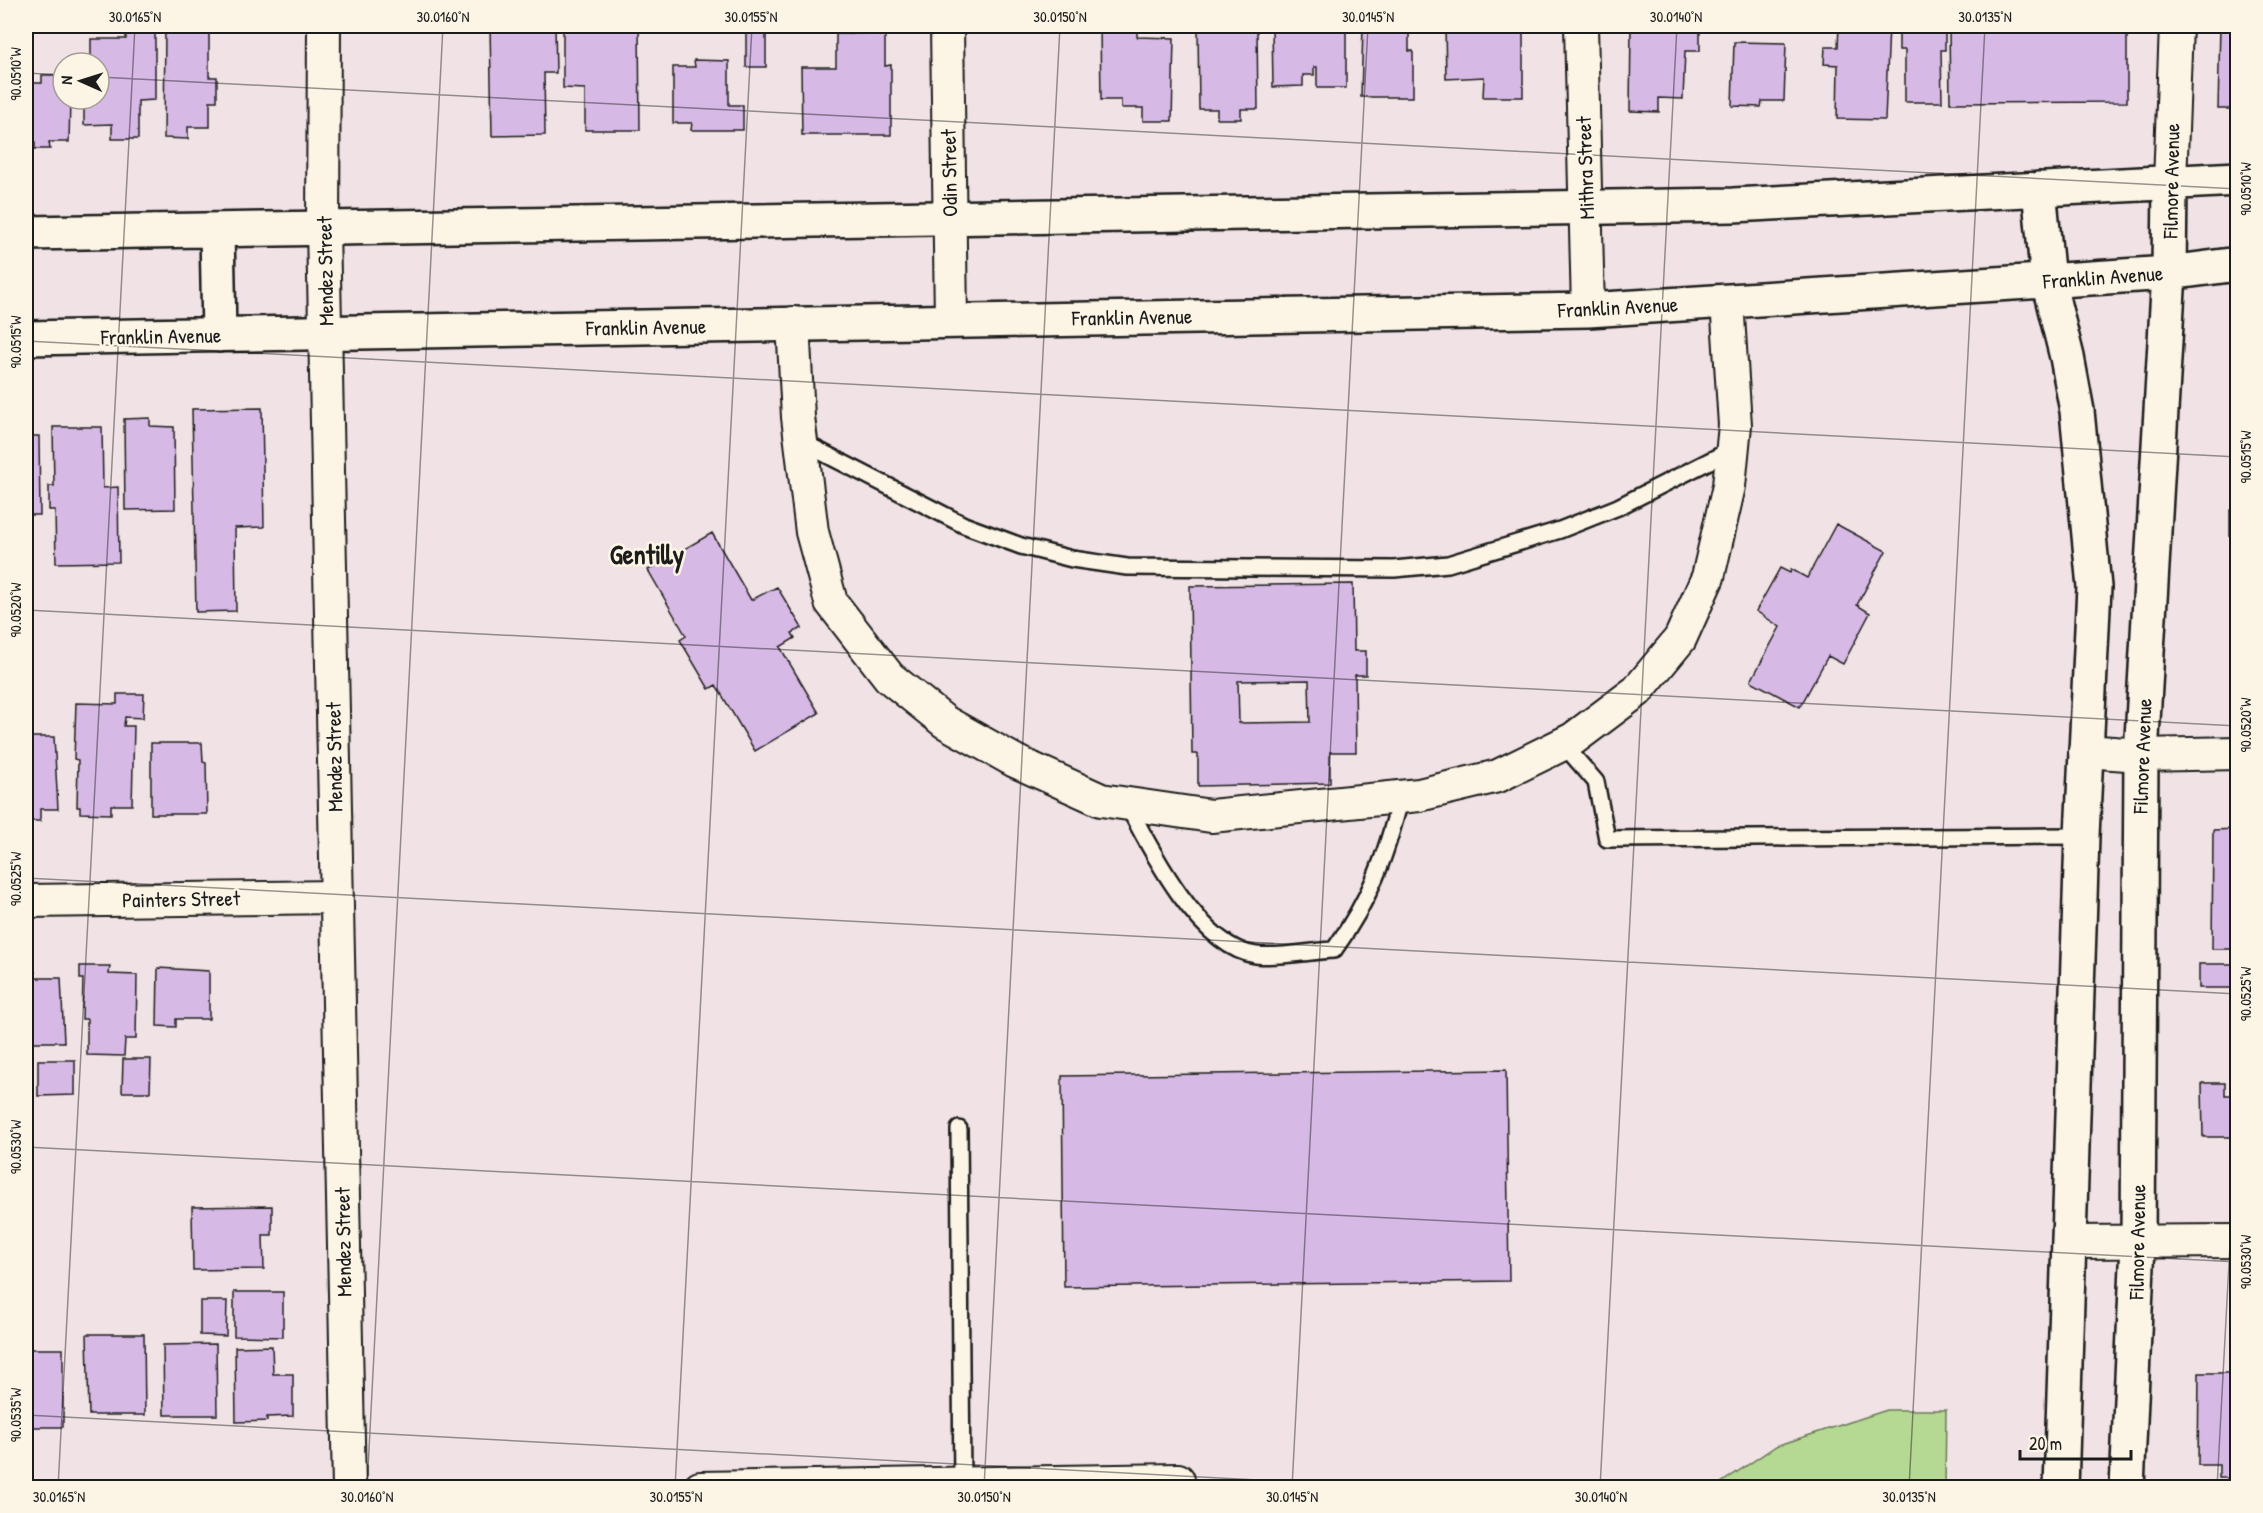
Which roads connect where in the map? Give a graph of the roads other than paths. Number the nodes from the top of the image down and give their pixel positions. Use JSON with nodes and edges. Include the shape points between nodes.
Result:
{"nodes":[{"id":1,"x":324,"y":26,"type":"edge"},
{"id":2,"x":947,"y":26,"type":"edge"},
{"id":3,"x":1581,"y":26,"type":"edge"},
{"id":4,"x":2176,"y":26,"type":"edge"},
{"id":5,"x":2238,"y":179,"type":"edge"},
{"id":6,"x":2170,"y":182,"type":"junction"},
{"id":7,"x":2039,"y":189,"type":"junction"},
{"id":8,"x":1586,"y":208,"type":"junction"},
{"id":9,"x":950,"y":218,"type":"junction"},
{"id":10,"x":323,"y":228,"type":"junction"},
{"id":11,"x":217,"y":230,"type":"junction"},
{"id":12,"x":26,"y":233,"type":"edge"},
{"id":13,"x":2238,"y":264,"type":"edge"},
{"id":14,"x":2169,"y":273,"type":"junction"},
{"id":15,"x":2048,"y":280,"type":"junction"},
{"id":16,"x":1726,"y":301,"type":"junction"},
{"id":17,"x":1588,"y":310,"type":"junction"},
{"id":18,"x":951,"y":320,"type":"junction"},
{"id":19,"x":793,"y":323,"type":"junction"},
{"id":20,"x":326,"y":334,"type":"junction"},
{"id":21,"x":219,"y":335,"type":"junction"},
{"id":22,"x":26,"y":338,"type":"edge"},
{"id":23,"x":801,"y":442,"type":"junction"},
{"id":24,"x":1733,"y":449,"type":"junction"},
{"id":25,"x":1563,"y":744,"type":"junction"},
{"id":26,"x":2085,"y":751,"type":"junction"},
{"id":27,"x":2238,"y":753,"type":"edge"},
{"id":28,"x":2140,"y":755,"type":"junction"},
{"id":29,"x":1401,"y":797,"type":"junction"},
{"id":30,"x":1127,"y":804,"type":"junction"},
{"id":31,"x":2082,"y":836,"type":"junction"},
{"id":32,"x":336,"y":897,"type":"junction"},
{"id":33,"x":26,"y":901,"type":"edge"},
{"id":34,"x":959,"y":1130,"type":"dead end"},
{"id":35,"x":2238,"y":1241,"type":"edge"},
{"id":36,"x":2069,"y":1242,"type":"junction"},
{"id":37,"x":2138,"y":1244,"type":"junction"},
{"id":38,"x":1178,"y":1480,"type":"dead end"},
{"id":39,"x":971,"y":1485,"type":"edge"},
{"id":40,"x":349,"y":1488,"type":"edge"},
{"id":41,"x":700,"y":1488,"type":"edge"},
{"id":42,"x":2061,"y":1488,"type":"edge"},
{"id":43,"x":2127,"y":1488,"type":"edge"}],
"edges":[{"from":1,"to":10,"type":"street","name":"Mendez Street"},
{"from":2,"to":9,"type":"street","name":"Odin Street"},
{"from":3,"to":8,"type":"street","name":"Mithra Street"},
{"from":4,"to":6,"type":"street","name":"Filmore Avenue"},
{"from":5,"to":6,"type":"street"},
{"from":6,"to":7,"type":"street"},
{"from":6,"to":14,"type":"street","name":"Filmore Avenue"},
{"from":7,"to":8,"type":"street","via":[[1733,205]]},
{"from":7,"to":15,"type":"street"},
{"from":8,"to":9,"type":"street"},
{"from":8,"to":17,"type":"street","name":"Mithra Street"},
{"from":9,"to":10,"type":"street"},
{"from":9,"to":18,"type":"street","name":"Odin Street"},
{"from":10,"to":11,"type":"street"},
{"from":10,"to":20,"type":"street","name":"Mendez Street"},
{"from":11,"to":12,"type":"street"},
{"from":11,"to":21,"type":"street"},
{"from":13,"to":14,"type":"street","name":"Franklin Avenue"},
{"from":14,"to":15,"type":"street","name":"Franklin Avenue"},
{"from":14,"to":28,"type":"street","name":"Filmore Avenue"},
{"from":15,"to":16,"type":"street","name":"Franklin Avenue"},
{"from":15,"to":26,"type":"street","via":[[2077,411],[2094,587]]},
{"from":16,"to":17,"type":"street","name":"Franklin Avenue"},
{"from":16,"to":24,"type":"street","via":[[1735,425]]},
{"from":17,"to":18,"type":"street","name":"Franklin Avenue"},
{"from":18,"to":19,"type":"street","name":"Franklin Avenue"},
{"from":19,"to":20,"type":"street","name":"Franklin Avenue"},
{"from":19,"to":23,"type":"street"},
{"from":20,"to":21,"type":"street","name":"Franklin Avenue"},
{"from":20,"to":32,"type":"street","name":"Mendez Street"},
{"from":21,"to":22,"type":"street","name":"Franklin Avenue"},
{"from":23,"to":24,"type":"lane","via":[[964,525],[1020,546],[1072,559],[1127,567],[1359,569],[1448,564],[1507,547],[1618,507]]},
{"from":23,"to":30,"type":"street","via":[[812,532],[831,602],[889,676],[945,722],[1015,761],[1101,800]]},
{"from":24,"to":25,"type":"street","via":[[1729,486],[1708,577],[1680,639],[1637,691]]},
{"from":25,"to":29,"type":"street","via":[[1498,776]]},
{"from":25,"to":31,"type":"lane","via":[[1596,782],[1607,839]]},
{"from":26,"to":28,"type":"street"},
{"from":26,"to":31,"type":"street"},
{"from":27,"to":28,"type":"street"},
{"from":28,"to":37,"type":"street","name":"Filmore Avenue"},
{"from":29,"to":30,"type":"street","via":[[1211,816]]},
{"from":29,"to":30,"type":"lane","via":[[1385,857],[1369,895],[1334,950],[1255,955],[1236,948],[1207,928],[1153,856]]},
{"from":31,"to":36,"type":"street"},
{"from":32,"to":33,"type":"street","name":"Painters Street"},
{"from":32,"to":40,"type":"street","name":"Mendez Street"},
{"from":34,"to":39,"type":"lane"},
{"from":35,"to":37,"type":"street"},
{"from":36,"to":37,"type":"street"},
{"from":36,"to":42,"type":"street"},
{"from":37,"to":43,"type":"street","name":"Filmore Avenue"},
{"from":38,"to":39,"type":"street"},
{"from":39,"to":41,"type":"street"}]}
